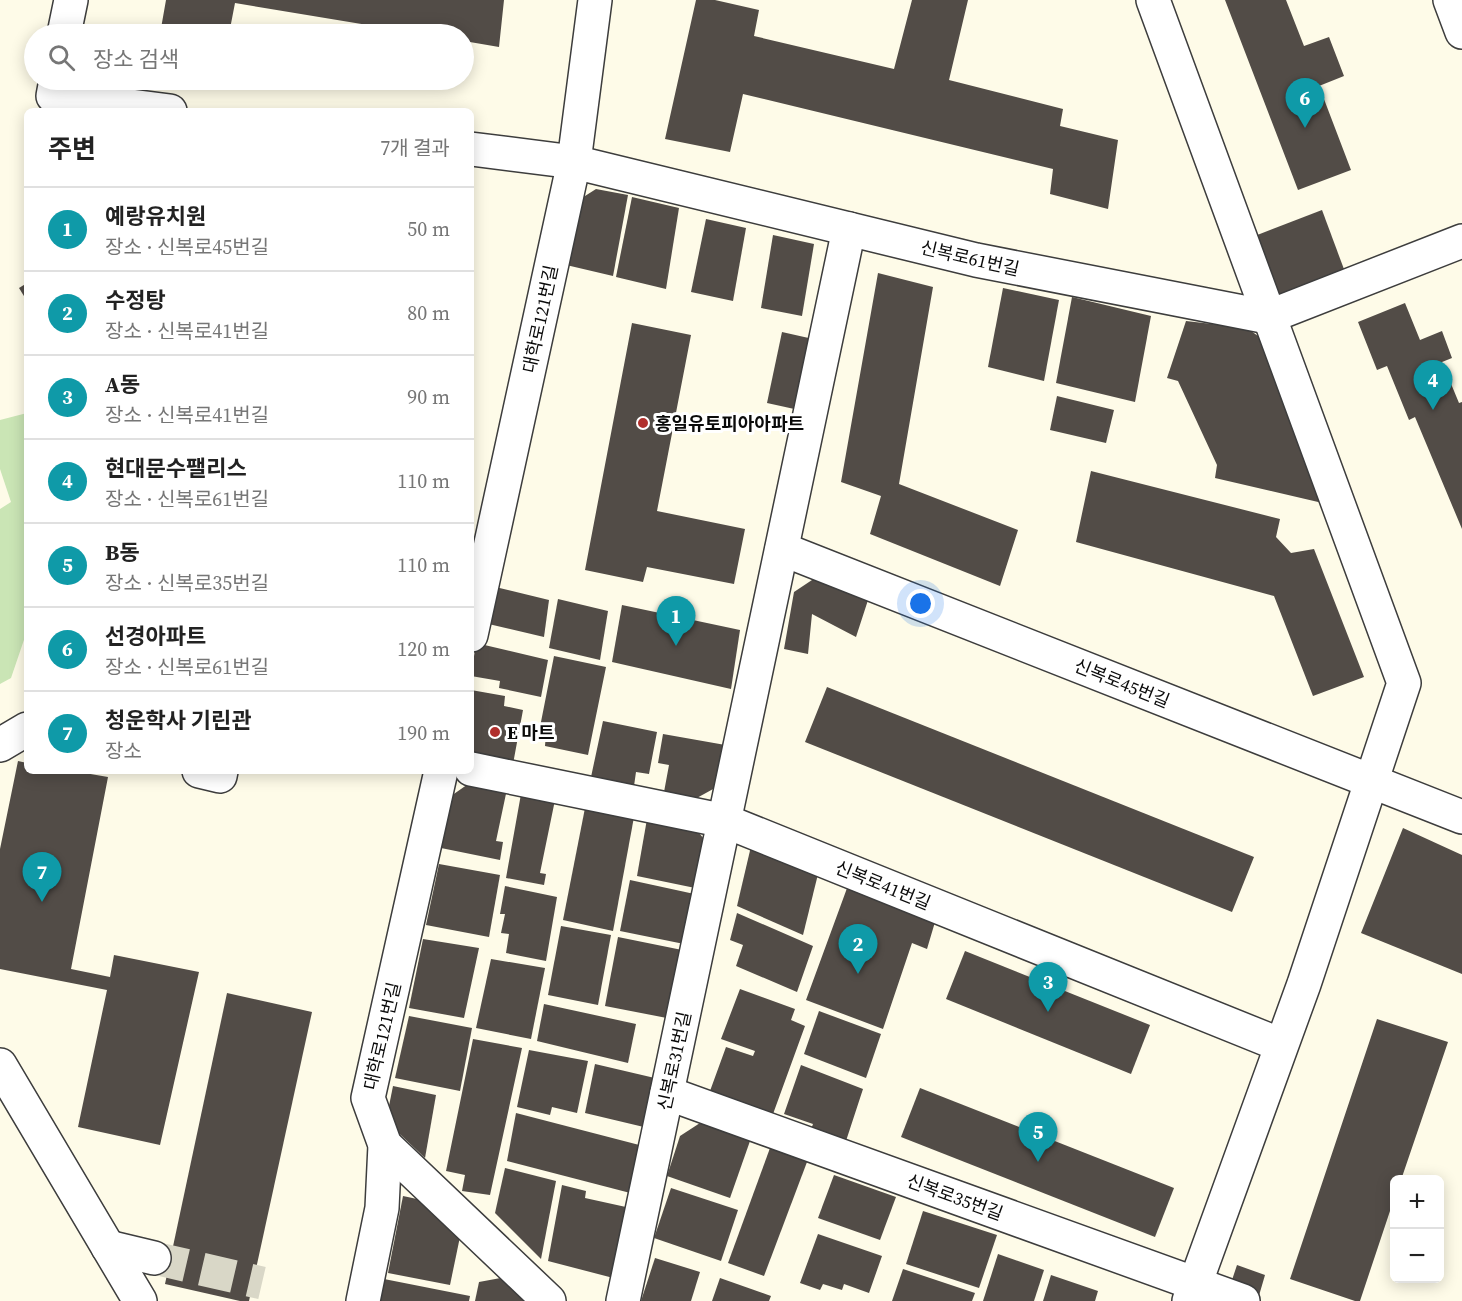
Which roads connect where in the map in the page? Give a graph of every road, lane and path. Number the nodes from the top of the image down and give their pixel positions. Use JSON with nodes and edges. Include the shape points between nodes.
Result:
{"nodes":[{"id":1,"x":71,"y":0,"type":"edge"},
{"id":2,"x":595,"y":0,"type":"edge"},
{"id":3,"x":1153,"y":0,"type":"edge"},
{"id":4,"x":1450,"y":0,"type":"edge"},
{"id":5,"x":66,"y":24,"type":"edge"},
{"id":6,"x":1462,"y":32,"type":"edge"},
{"id":7,"x":64,"y":90,"type":"edge"},
{"id":8,"x":156,"y":108,"type":"edge"},
{"id":9,"x":474,"y":149,"type":"edge"},
{"id":10,"x":574,"y":162,"type":"junction"},
{"id":11,"x":849,"y":229,"type":"junction"},
{"id":12,"x":1462,"y":241,"type":"edge"},
{"id":13,"x":1268,"y":316,"type":"junction"},
{"id":14,"x":782,"y":549,"type":"junction"},
{"id":15,"x":478,"y":570,"type":"edge"},
{"id":16,"x":474,"y":607,"type":"edge"},
{"id":17,"x":24,"y":731,"type":"edge"},
{"id":18,"x":0,"y":745,"type":"edge"},
{"id":19,"x":474,"y":770,"type":"edge"},
{"id":20,"x":440,"y":774,"type":"edge"},
{"id":21,"x":1372,"y":782,"type":"junction"},
{"id":22,"x":1462,"y":817,"type":"edge"},
{"id":23,"x":725,"y":821,"type":"junction"},
{"id":24,"x":1281,"y":1046,"type":"junction"},
{"id":25,"x":0,"y":1065,"type":"edge"},
{"id":26,"x":667,"y":1093,"type":"junction"},
{"id":27,"x":385,"y":1145,"type":"junction"},
{"id":28,"x":108,"y":1247,"type":"junction"},
{"id":29,"x":154,"y":1258,"type":"tunnel mouth"},
{"id":30,"x":1192,"y":1292,"type":"edge"},
{"id":31,"x":140,"y":1301,"type":"edge"},
{"id":32,"x":363,"y":1301,"type":"edge"},
{"id":33,"x":549,"y":1301,"type":"edge"},
{"id":34,"x":623,"y":1301,"type":"edge"},
{"id":35,"x":1243,"y":1301,"type":"edge"}],
"edges":[{"from":1,"to":5,"type":"street"},
{"from":2,"to":10,"type":"street","name":"대학로121번길"},
{"from":3,"to":13,"type":"street"},
{"from":4,"to":6,"type":"street"},
{"from":7,"to":8,"type":"street"},
{"from":9,"to":10,"type":"street","name":"신복로61번길"},
{"from":10,"to":11,"type":"street","name":"신복로61번길"},
{"from":10,"to":15,"type":"street","name":"대학로121번길"},
{"from":11,"to":13,"type":"street","name":"신복로61번길","via":[[976,260]]},
{"from":11,"to":14,"type":"street","name":"신복로31번길"},
{"from":12,"to":13,"type":"street"},
{"from":13,"to":21,"type":"street","via":[[1404,683]]},
{"from":14,"to":21,"type":"street","name":"신복로45번길"},
{"from":14,"to":23,"type":"street","name":"신복로31번길"},
{"from":15,"to":16,"type":"street","name":"대학로121번길"},
{"from":17,"to":18,"type":"street"},
{"from":19,"to":23,"type":"street","name":"신복로41번길"},
{"from":20,"to":27,"type":"street","name":"대학로121번길","via":[[368,1098]]},
{"from":21,"to":22,"type":"street","name":"신복로45번길"},
{"from":21,"to":24,"type":"street"},
{"from":23,"to":24,"type":"street","name":"신복로41번길"},
{"from":23,"to":26,"type":"street","name":"신복로31번길"},
{"from":24,"to":30,"type":"street"},
{"from":25,"to":28,"type":"street"},
{"from":26,"to":30,"type":"street","name":"신복로35번길"},
{"from":26,"to":34,"type":"street","name":"신복로31번길"},
{"from":27,"to":32,"type":"street","name":"대학로121번길","via":[[382,1208]]},
{"from":27,"to":33,"type":"street"},
{"from":28,"to":29,"type":"street"},
{"from":28,"to":31,"type":"street"},
{"from":30,"to":35,"type":"street","name":"신복로35번길"}]}
